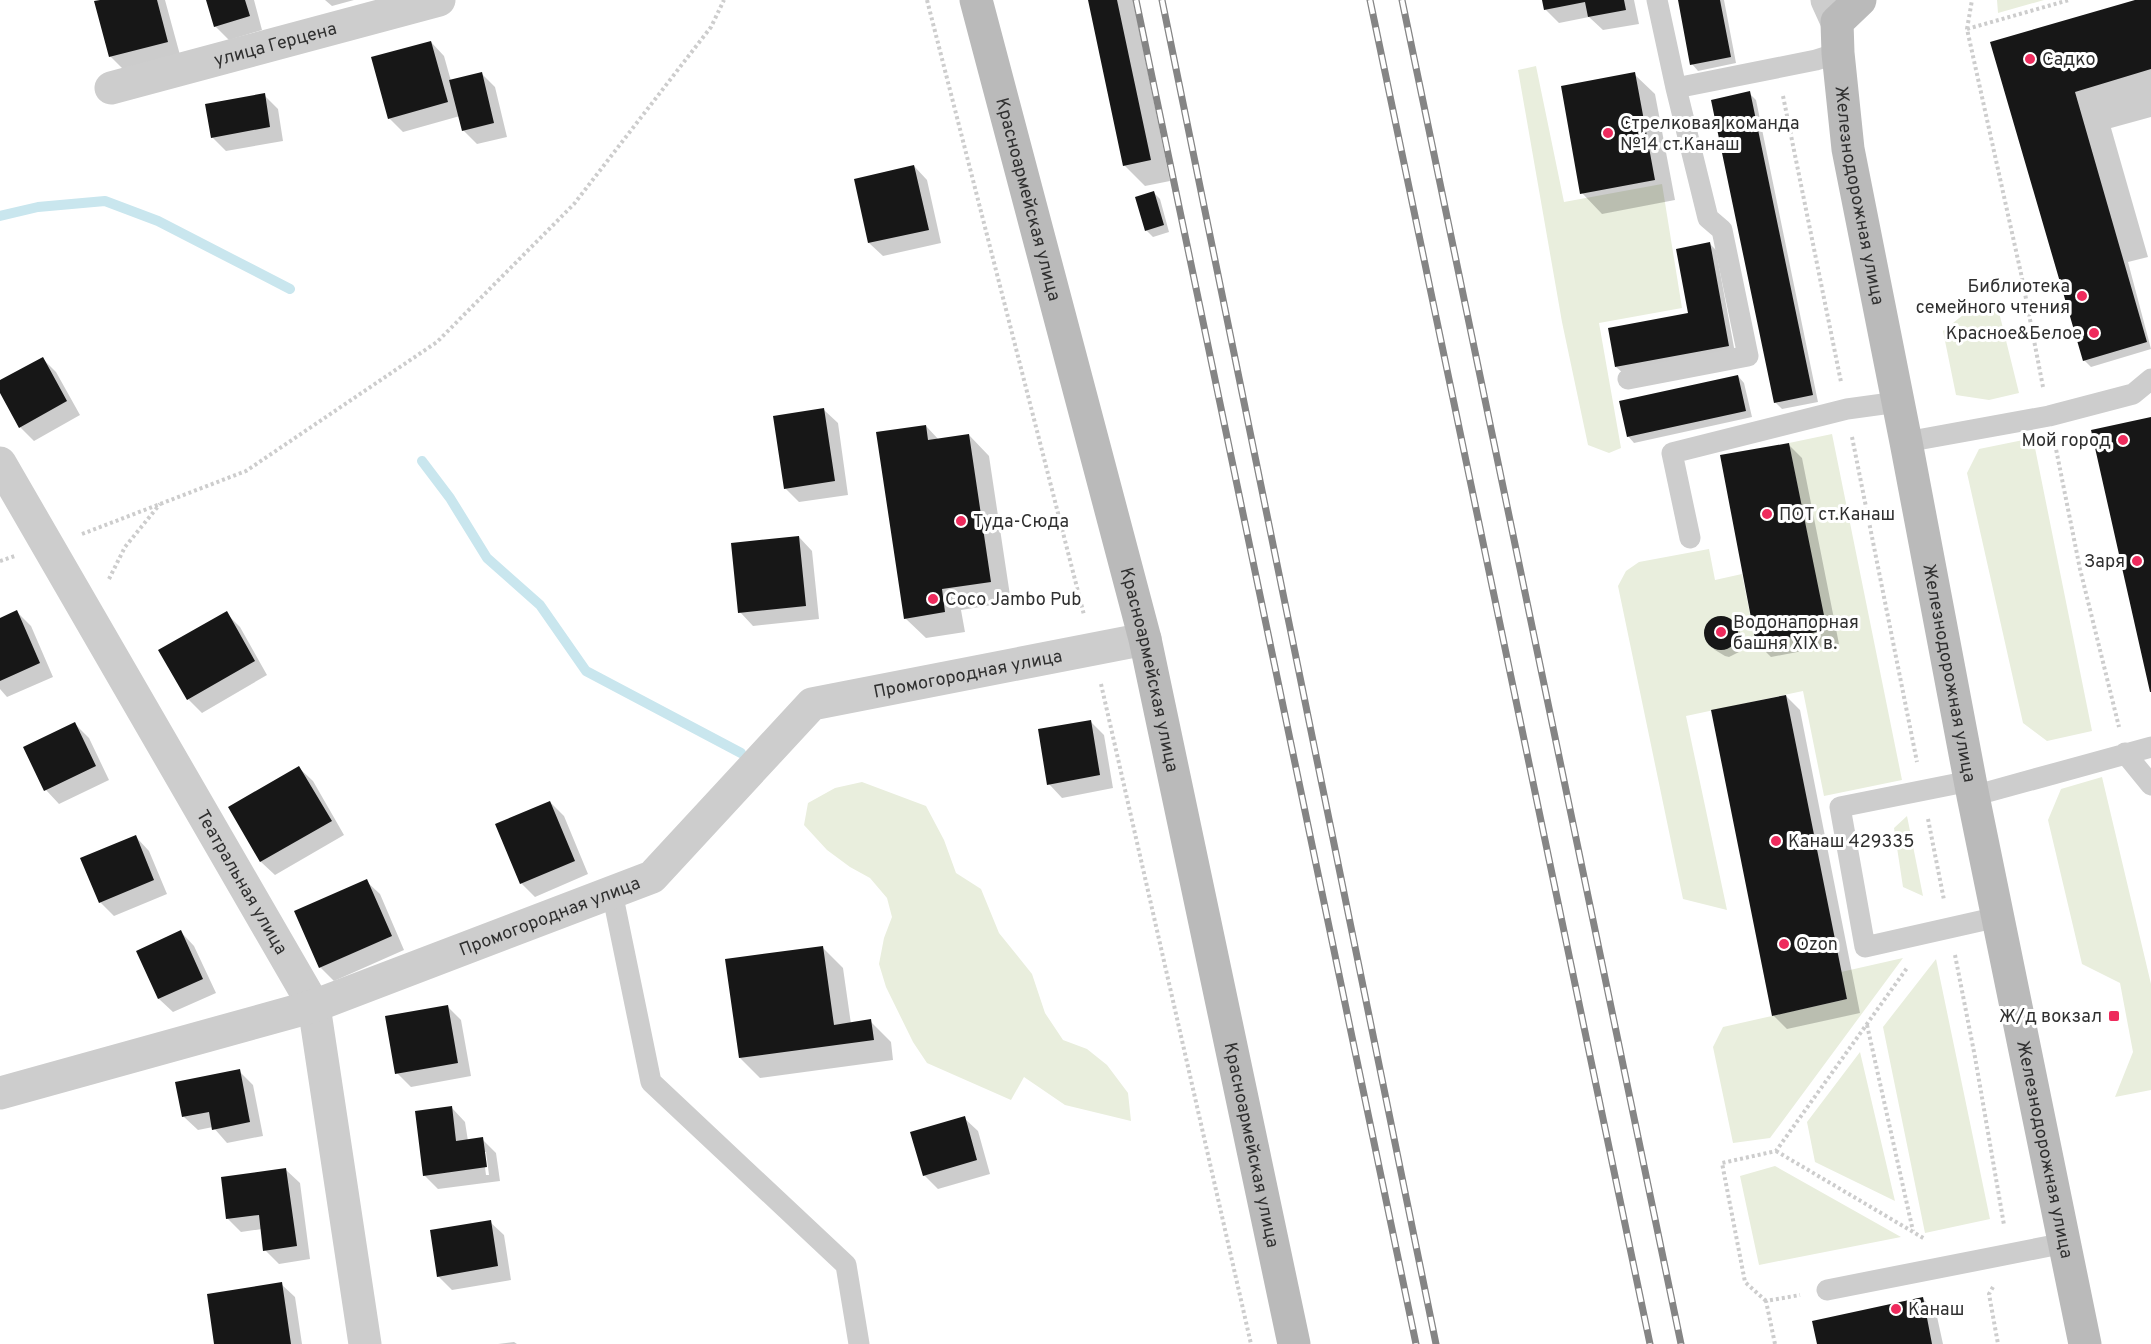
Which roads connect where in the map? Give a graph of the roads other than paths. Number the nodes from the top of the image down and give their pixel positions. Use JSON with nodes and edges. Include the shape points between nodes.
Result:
{"nodes":[{"id":1,"x":439,"y":0,"type":"edge"},
{"id":2,"x":976,"y":0,"type":"edge"},
{"id":3,"x":1657,"y":0,"type":"edge"},
{"id":4,"x":1840,"y":19,"type":"edge"},
{"id":5,"x":111,"y":88,"type":"dead end"},
{"id":6,"x":1676,"y":88,"type":"junction"},
{"id":7,"x":1628,"y":379,"type":"dead end"},
{"id":8,"x":2151,"y":379,"type":"edge"},
{"id":9,"x":1898,"y":402,"type":"junction"},
{"id":10,"x":1906,"y":442,"type":"junction"},
{"id":11,"x":0,"y":463,"type":"edge"},
{"id":12,"x":1690,"y":538,"type":"dead end"},
{"id":13,"x":1145,"y":639,"type":"junction"},
{"id":14,"x":2151,"y":747,"type":"edge"},
{"id":15,"x":2126,"y":753,"type":"junction"},
{"id":16,"x":2151,"y":785,"type":"edge"},
{"id":17,"x":1971,"y":788,"type":"junction"},
{"id":18,"x":612,"y":892,"type":"junction"},
{"id":19,"x":1998,"y":917,"type":"junction"},
{"id":20,"x":314,"y":1006,"type":"junction"},
{"id":21,"x":0,"y":1092,"type":"edge"},
{"id":22,"x":2065,"y":1243,"type":"junction"},
{"id":23,"x":1827,"y":1290,"type":"road end"},
{"id":24,"x":365,"y":1344,"type":"edge"},
{"id":25,"x":859,"y":1344,"type":"edge"},
{"id":26,"x":1294,"y":1344,"type":"edge"},
{"id":27,"x":2085,"y":1344,"type":"edge"}],
"edges":[{"from":1,"to":5,"type":"street","name":"улица Герцена"},
{"from":2,"to":13,"type":"main road","name":"Красноармейская улица"},
{"from":3,"to":6,"type":"lane"},
{"from":4,"to":6,"type":"lane","via":[[1777,67]]},
{"from":4,"to":9,"type":"main road","name":"Железнодорожная улица","via":[[1848,149]]},
{"from":6,"to":7,"type":"lane","via":[[1708,218],[1722,230],[1748,356]]},
{"from":8,"to":10,"type":"lane","via":[[2133,394],[2049,416]]},
{"from":9,"to":10,"type":"main road","name":"Железнодорожная улица"},
{"from":9,"to":12,"type":"lane","via":[[1847,409],[1672,453]]},
{"from":10,"to":17,"type":"main road","name":"Железнодорожная улица"},
{"from":11,"to":20,"type":"street","name":"Театральная улица"},
{"from":13,"to":18,"type":"street","name":"Промогородная улица","via":[[812,704],[652,877]]},
{"from":13,"to":26,"type":"main road","name":"Красноармейская улица"},
{"from":14,"to":15,"type":"lane"},
{"from":15,"to":16,"type":"lane"},
{"from":15,"to":17,"type":"lane"},
{"from":17,"to":19,"type":"main road","name":"Железнодорожная улица"},
{"from":17,"to":19,"type":"lane","via":[[1840,807],[1865,947]]},
{"from":18,"to":20,"type":"street","name":"Промогородная улица"},
{"from":18,"to":25,"type":"lane","via":[[651,1082],[846,1265]]},
{"from":19,"to":22,"type":"main road","name":"Железнодорожная улица"},
{"from":20,"to":21,"type":"street","name":"Промогородная улица"},
{"from":20,"to":24,"type":"street","name":"Театральная улица"},
{"from":22,"to":23,"type":"lane"},
{"from":22,"to":27,"type":"main road","name":"Железнодорожная улица"}]}
